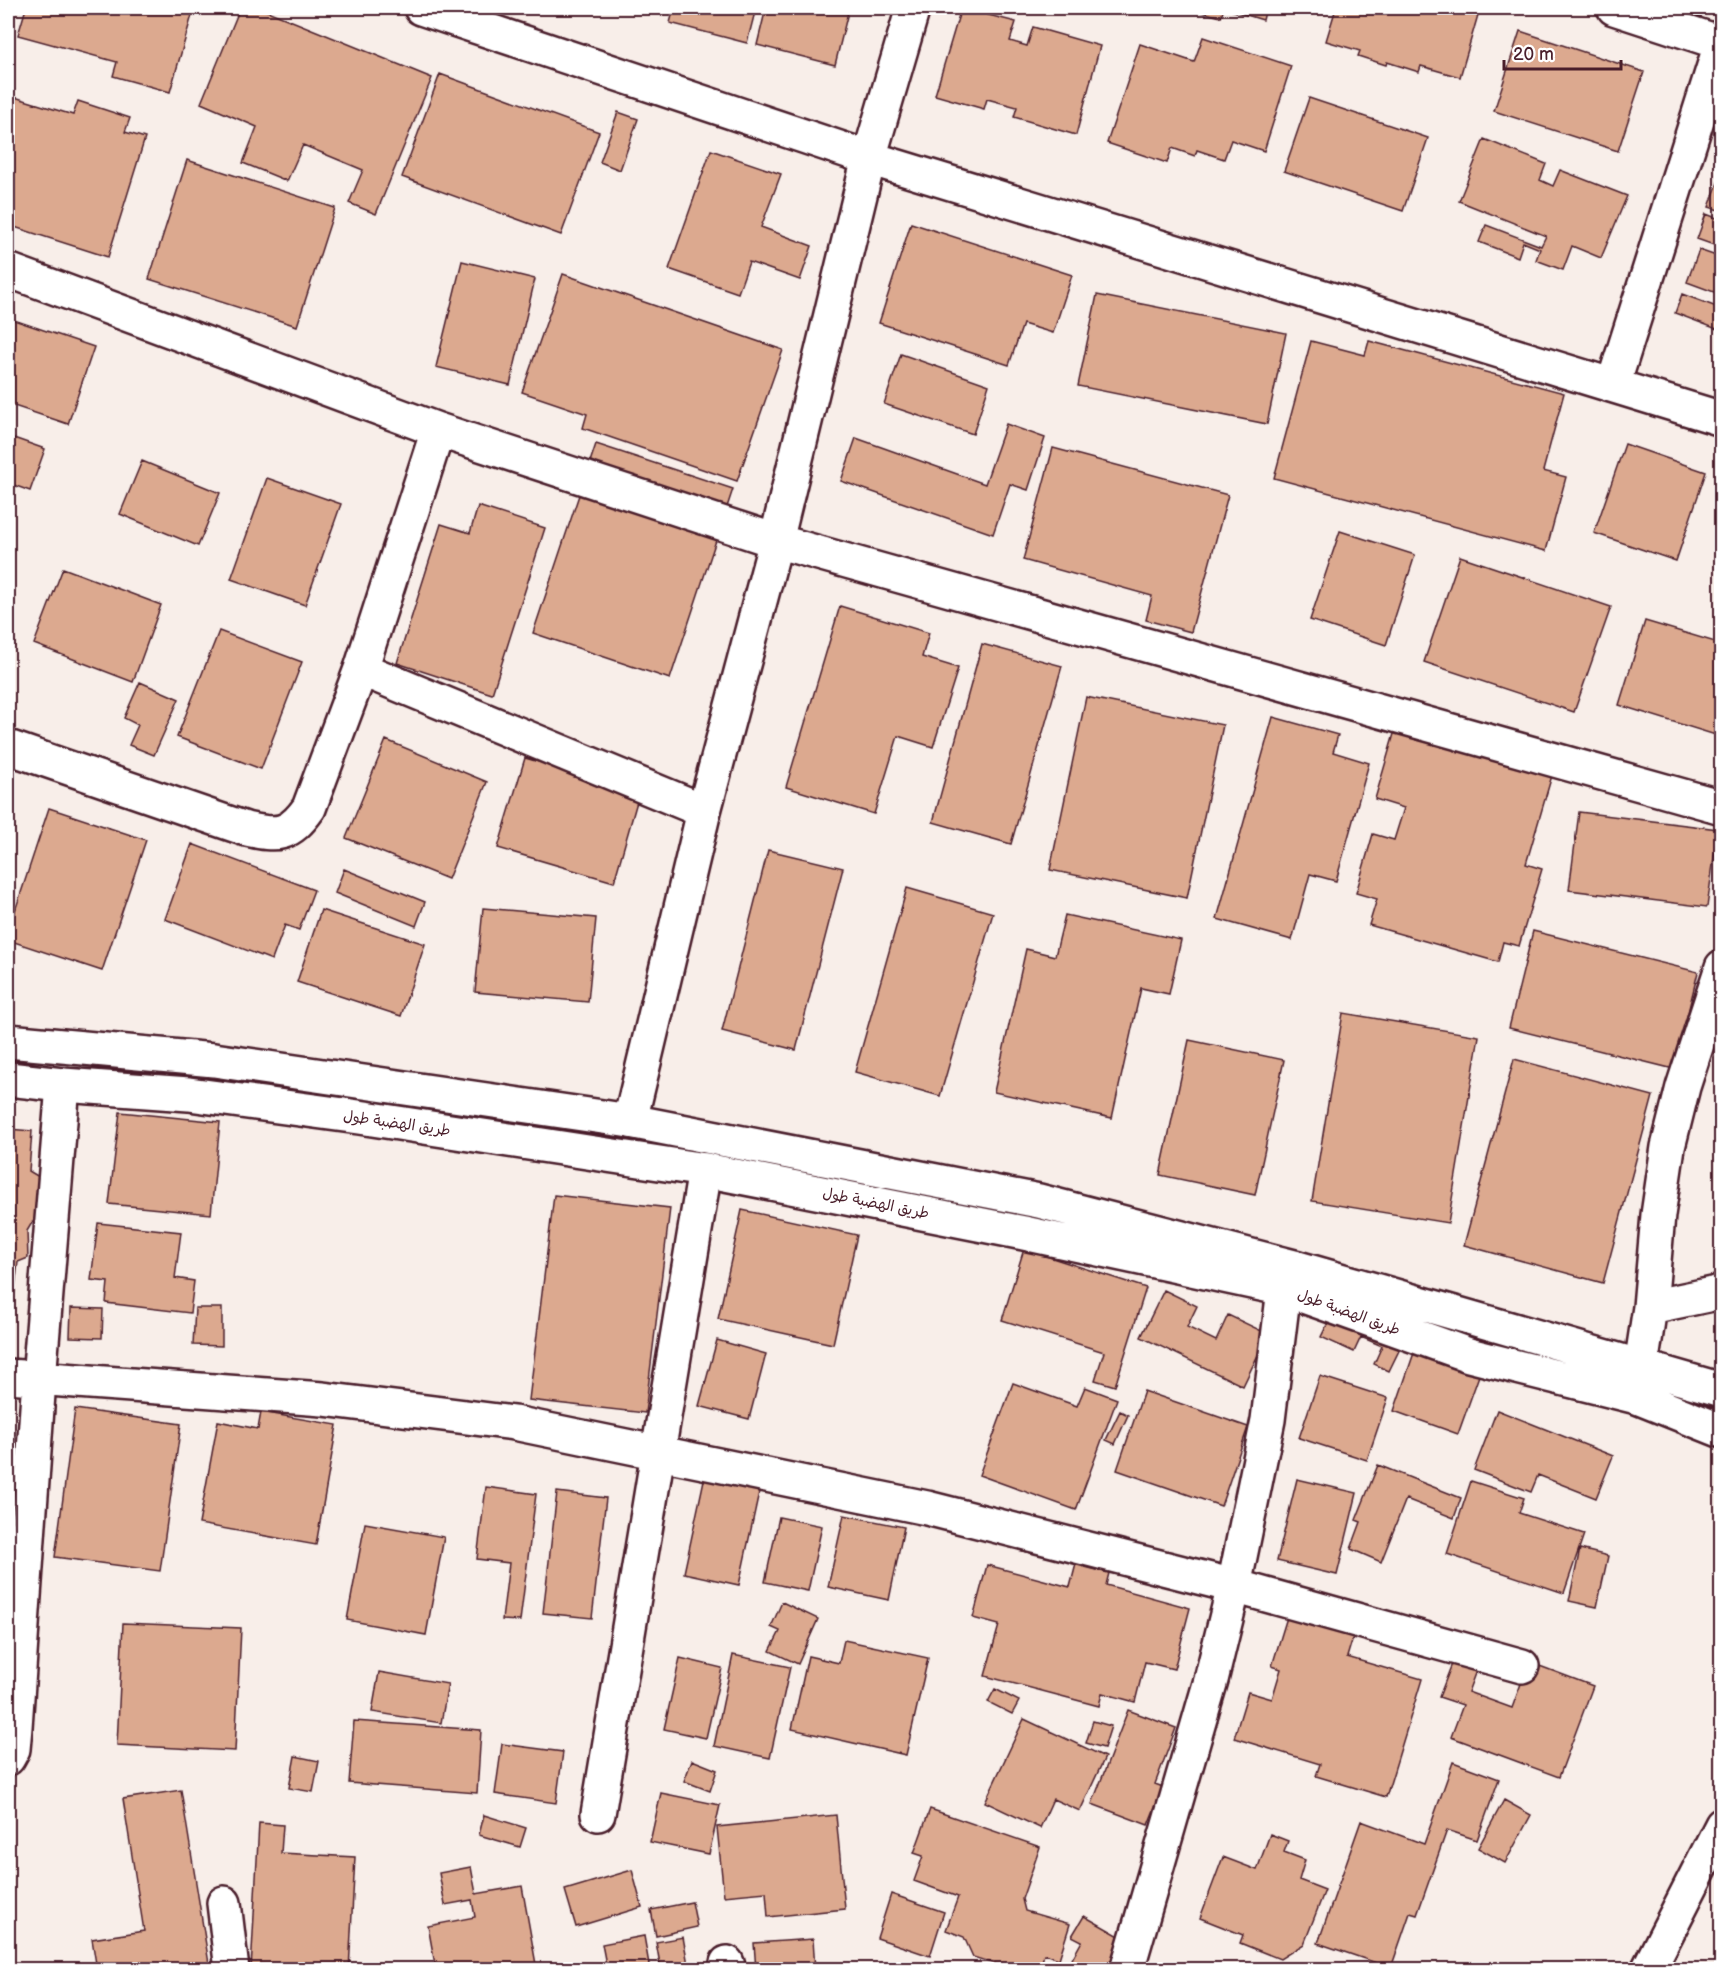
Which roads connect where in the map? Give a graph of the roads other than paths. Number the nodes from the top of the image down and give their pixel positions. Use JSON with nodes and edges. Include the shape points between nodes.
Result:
{"nodes":[{"id":1,"x":421,"y":8,"type":"edge"},
{"id":2,"x":913,"y":8,"type":"edge"},
{"id":3,"x":1614,"y":8,"type":"edge"},
{"id":4,"x":1721,"y":42,"type":"edge"},
{"id":5,"x":869,"y":158,"type":"junction"},
{"id":6,"x":8,"y":270,"type":"edge"},
{"id":7,"x":1613,"y":385,"type":"junction"},
{"id":8,"x":1722,"y":419,"type":"edge"},
{"id":9,"x":438,"y":430,"type":"junction"},
{"id":10,"x":776,"y":541,"type":"junction"},
{"id":11,"x":361,"y":669,"type":"junction"},
{"id":12,"x":8,"y":747,"type":"edge"},
{"id":13,"x":1722,"y":807,"type":"edge"},
{"id":14,"x":704,"y":811,"type":"junction"},
{"id":15,"x":1722,"y":967,"type":"edge"},
{"id":16,"x":8,"y":1041,"type":"edge"},
{"id":17,"x":8,"y":1079,"type":"edge"},
{"id":18,"x":63,"y":1085,"type":"junction"},
{"id":19,"x":630,"y":1121,"type":"junction"},
{"id":20,"x":705,"y":1170,"type":"junction"},
{"id":21,"x":1284,"y":1289,"type":"junction"},
{"id":22,"x":1722,"y":1292,"type":"edge"},
{"id":23,"x":1650,"y":1307,"type":"junction"},
{"id":24,"x":8,"y":1376,"type":"edge"},
{"id":25,"x":39,"y":1379,"type":"junction"},
{"id":26,"x":1639,"y":1382,"type":"junction"},
{"id":27,"x":1722,"y":1390,"type":"edge"},
{"id":28,"x":1722,"y":1431,"type":"edge"},
{"id":29,"x":658,"y":1452,"type":"junction"},
{"id":30,"x":1234,"y":1586,"type":"junction"},
{"id":31,"x":1522,"y":1666,"type":"dead end"},
{"id":32,"x":8,"y":1758,"type":"edge"},
{"id":33,"x":598,"y":1814,"type":"dead end"},
{"id":34,"x":1722,"y":1825,"type":"edge"},
{"id":35,"x":224,"y":1904,"type":"dead end"},
{"id":36,"x":232,"y":1970,"type":"edge"},
{"id":37,"x":1127,"y":1970,"type":"edge"},
{"id":38,"x":1648,"y":1970,"type":"edge"}],
"edges":[{"from":1,"to":5,"type":"main road"},
{"from":2,"to":5,"type":"main road"},
{"from":3,"to":4,"type":"main road"},
{"from":4,"to":7,"type":"main road"},
{"from":5,"to":7,"type":"main road"},
{"from":5,"to":10,"type":"main road"},
{"from":6,"to":9,"type":"main road"},
{"from":7,"to":8,"type":"main road"},
{"from":9,"to":10,"type":"main road"},
{"from":9,"to":11,"type":"main road"},
{"from":10,"to":13,"type":"main road"},
{"from":10,"to":14,"type":"main road"},
{"from":11,"to":12,"type":"main road","via":[[309,808],[286,832],[269,834],[246,829]]},
{"from":11,"to":14,"type":"main road"},
{"from":14,"to":19,"type":"main road"},
{"from":15,"to":23,"type":"main road","via":[[1668,1147]]},
{"from":16,"to":19,"type":"main road","name":"طريق الهضبة طول","via":[[214,1060]]},
{"from":17,"to":18,"type":"main road","name":"طريق الهضبة طول"},
{"from":18,"to":20,"type":"main road","name":"طريق الهضبة طول","via":[[189,1094]]},
{"from":18,"to":25,"type":"main road"},
{"from":19,"to":26,"type":"main road","name":"طريق الهضبة طول","via":[[1061,1206],[1298,1268]]},
{"from":20,"to":21,"type":"main road","name":"طريق الهضبة طول"},
{"from":20,"to":29,"type":"main road"},
{"from":21,"to":26,"type":"main road","name":"طريق الهضبة طول","via":[[1469,1354]]},
{"from":21,"to":30,"type":"main road","via":[[1268,1420]]},
{"from":22,"to":23,"type":"main road"},
{"from":23,"to":26,"type":"main road"},
{"from":24,"to":25,"type":"main road"},
{"from":25,"to":29,"type":"main road","via":[[323,1399],[514,1423]]},
{"from":25,"to":32,"type":"main road","via":[[15,1727]]},
{"from":26,"to":27,"type":"main road","name":"طريق الهضبة طول"},
{"from":26,"to":28,"type":"main road","name":"طريق الهضبة طول"},
{"from":29,"to":30,"type":"main road","via":[[927,1508]]},
{"from":29,"to":33,"type":"main road"},
{"from":30,"to":31,"type":"main road"},
{"from":30,"to":37,"type":"main road","via":[[1211,1680]]},
{"from":34,"to":38,"type":"main road"},
{"from":35,"to":36,"type":"main road"}]}
